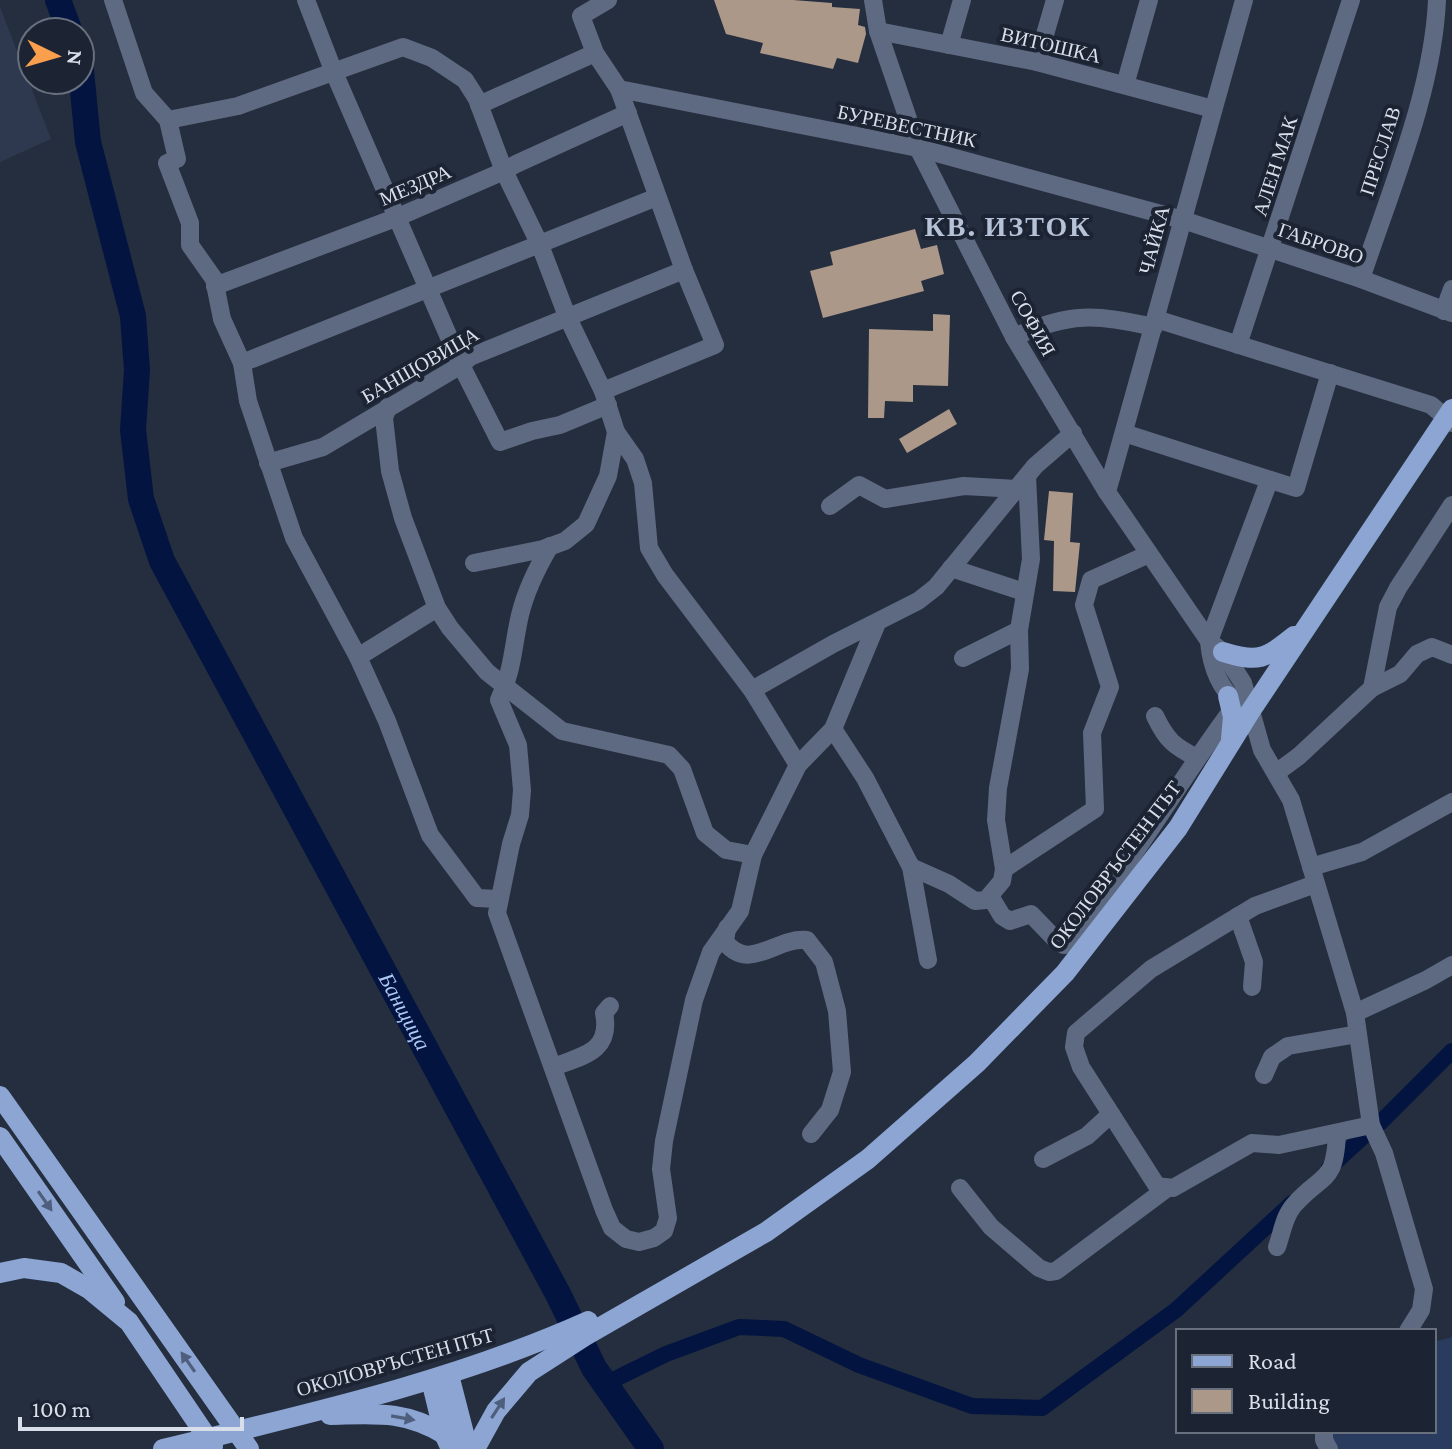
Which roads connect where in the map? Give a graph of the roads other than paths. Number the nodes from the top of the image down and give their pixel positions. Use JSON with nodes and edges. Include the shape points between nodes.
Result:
{"nodes":[{"id":1,"x":113,"y":0,"type":"edge"},
{"id":2,"x":306,"y":0,"type":"edge"},
{"id":3,"x":608,"y":0,"type":"edge"},
{"id":4,"x":873,"y":0,"type":"edge"},
{"id":5,"x":962,"y":0,"type":"edge"},
{"id":6,"x":1055,"y":0,"type":"edge"},
{"id":7,"x":1149,"y":0,"type":"edge"},
{"id":8,"x":1244,"y":0,"type":"edge"},
{"id":9,"x":1351,"y":0,"type":"edge"},
{"id":10,"x":1437,"y":0,"type":"edge"},
{"id":11,"x":878,"y":31,"type":"junction"},
{"id":12,"x":1434,"y":35,"type":"junction"},
{"id":13,"x":1452,"y":42,"type":"edge"},
{"id":14,"x":949,"y":45,"type":"junction"},
{"id":15,"x":595,"y":53,"type":"junction"},
{"id":16,"x":1037,"y":62,"type":"junction"},
{"id":17,"x":333,"y":70,"type":"junction"},
{"id":18,"x":1125,"y":85,"type":"junction"},
{"id":19,"x":619,"y":89,"type":"junction"},
{"id":20,"x":479,"y":105,"type":"junction"},
{"id":21,"x":1213,"y":109,"type":"junction"},
{"id":22,"x":628,"y":113,"type":"junction"},
{"id":23,"x":168,"y":120,"type":"junction"},
{"id":24,"x":918,"y":148,"type":"junction"},
{"id":25,"x":504,"y":171,"type":"junction"},
{"id":26,"x":657,"y":197,"type":"junction"},
{"id":27,"x":398,"y":217,"type":"junction"},
{"id":28,"x":1183,"y":220,"type":"junction"},
{"id":29,"x":540,"y":245,"type":"junction"},
{"id":30,"x":1271,"y":249,"type":"junction"},
{"id":31,"x":684,"y":270,"type":"junction"},
{"id":32,"x":1361,"y":279,"type":"junction"},
{"id":33,"x":215,"y":286,"type":"junction"},
{"id":34,"x":1452,"y":289,"type":"edge"},
{"id":35,"x":429,"y":290,"type":"junction"},
{"id":36,"x":1448,"y":312,"type":"edge"},
{"id":37,"x":567,"y":316,"type":"junction"},
{"id":38,"x":1155,"y":323,"type":"junction"},
{"id":39,"x":1014,"y":337,"type":"junction"},
{"id":40,"x":1238,"y":345,"type":"junction"},
{"id":41,"x":242,"y":363,"type":"junction"},
{"id":42,"x":461,"y":365,"type":"junction"},
{"id":43,"x":1330,"y":373,"type":"junction"},
{"id":44,"x":605,"y":398,"type":"junction"},
{"id":45,"x":388,"y":407,"type":"junction"},
{"id":46,"x":1452,"y":409,"type":"edge"},
{"id":47,"x":1452,"y":423,"type":"edge"},
{"id":48,"x":616,"y":432,"type":"junction"},
{"id":49,"x":1073,"y":433,"type":"junction"},
{"id":50,"x":1124,"y":433,"type":"junction"},
{"id":51,"x":268,"y":463,"type":"junction"},
{"id":52,"x":1269,"y":481,"type":"junction"},
{"id":53,"x":1022,"y":482,"type":"junction"},
{"id":54,"x":1107,"y":492,"type":"junction"},
{"id":55,"x":1452,"y":505,"type":"edge"},
{"id":56,"x":830,"y":506,"type":"dead end"},
{"id":57,"x":550,"y":546,"type":"junction"},
{"id":58,"x":1149,"y":554,"type":"junction"},
{"id":59,"x":474,"y":563,"type":"dead end"},
{"id":60,"x":951,"y":568,"type":"junction"},
{"id":61,"x":1024,"y":592,"type":"junction"},
{"id":62,"x":437,"y":608,"type":"junction"},
{"id":63,"x":877,"y":623,"type":"junction"},
{"id":64,"x":1307,"y":626,"type":"junction"},
{"id":65,"x":1019,"y":630,"type":"junction"},
{"id":66,"x":1216,"y":646,"type":"junction"},
{"id":67,"x":1452,"y":655,"type":"edge"},
{"id":68,"x":358,"y":657,"type":"junction"},
{"id":69,"x":963,"y":658,"type":"dead end"},
{"id":70,"x":505,"y":688,"type":"junction"},
{"id":71,"x":1372,"y":688,"type":"junction"},
{"id":72,"x":752,"y":690,"type":"junction"},
{"id":73,"x":1237,"y":706,"type":"junction"},
{"id":74,"x":1155,"y":716,"type":"dead end"},
{"id":75,"x":833,"y":729,"type":"junction"},
{"id":76,"x":1197,"y":758,"type":"junction"},
{"id":77,"x":798,"y":765,"type":"junction"},
{"id":78,"x":1276,"y":773,"type":"junction"},
{"id":79,"x":1452,"y":802,"type":"edge"},
{"id":80,"x":753,"y":855,"type":"junction"},
{"id":81,"x":911,"y":867,"type":"junction"},
{"id":82,"x":1004,"y":869,"type":"junction"},
{"id":83,"x":1313,"y":876,"type":"junction"},
{"id":84,"x":990,"y":896,"type":"junction"},
{"id":85,"x":499,"y":899,"type":"junction"},
{"id":86,"x":1238,"y":916,"type":"junction"},
{"id":87,"x":727,"y":928,"type":"junction"},
{"id":88,"x":928,"y":960,"type":"dead end"},
{"id":89,"x":1452,"y":965,"type":"edge"},
{"id":90,"x":1252,"y":987,"type":"dead end"},
{"id":91,"x":610,"y":1006,"type":"dead end"},
{"id":92,"x":1355,"y":1013,"type":"junction"},
{"id":93,"x":1358,"y":1034,"type":"junction"},
{"id":94,"x":553,"y":1067,"type":"junction"},
{"id":95,"x":1264,"y":1075,"type":"dead end"},
{"id":96,"x":0,"y":1096,"type":"edge"},
{"id":97,"x":1111,"y":1114,"type":"junction"},
{"id":98,"x":1371,"y":1125,"type":"junction"},
{"id":99,"x":811,"y":1134,"type":"dead end"},
{"id":100,"x":0,"y":1137,"type":"edge"},
{"id":101,"x":1336,"y":1148,"type":"junction"},
{"id":102,"x":1043,"y":1159,"type":"dead end"},
{"id":103,"x":960,"y":1188,"type":"dead end"},
{"id":104,"x":1166,"y":1189,"type":"junction"},
{"id":105,"x":1277,"y":1247,"type":"dead end"},
{"id":106,"x":0,"y":1273,"type":"edge"},
{"id":107,"x":635,"y":1305,"type":"junction"},
{"id":108,"x":129,"y":1322,"type":"junction"},
{"id":109,"x":1409,"y":1329,"type":"edge"},
{"id":110,"x":440,"y":1377,"type":"junction"},
{"id":111,"x":302,"y":1415,"type":"junction"},
{"id":112,"x":448,"y":1442,"type":"edge"},
{"id":113,"x":163,"y":1449,"type":"edge"},
{"id":114,"x":216,"y":1449,"type":"edge"},
{"id":115,"x":249,"y":1449,"type":"edge"},
{"id":116,"x":468,"y":1449,"type":"edge"},
{"id":117,"x":475,"y":1449,"type":"edge"}],
"edges":[{"from":1,"to":23,"type":"street","via":[[144,93]]},
{"from":2,"to":17,"type":"street"},
{"from":3,"to":15,"type":"street","via":[[581,16]]},
{"from":4,"to":11,"type":"street","name":"СОФИЯ"},
{"from":5,"to":14,"type":"street"},
{"from":6,"to":16,"type":"street"},
{"from":7,"to":18,"type":"street"},
{"from":8,"to":21,"type":"street","name":"ЧАЙКА"},
{"from":9,"to":30,"type":"street","name":"АЛЕН МАК"},
{"from":10,"to":12,"type":"street","name":"ПРЕСЛАВ"},
{"from":11,"to":14,"type":"street","name":"ВИТОШКА"},
{"from":11,"to":24,"type":"street","name":"СОФИЯ"},
{"from":12,"to":13,"type":"street"},
{"from":12,"to":32,"type":"street","name":"ПРЕСЛАВ","via":[[1422,93]]},
{"from":14,"to":16,"type":"street","name":"ВИТОШКА"},
{"from":15,"to":19,"type":"street"},
{"from":15,"to":20,"type":"street"},
{"from":16,"to":18,"type":"street","name":"ВИТОШКА"},
{"from":17,"to":20,"type":"street","via":[[403,47],[465,80]]},
{"from":17,"to":23,"type":"street","via":[[238,106]]},
{"from":17,"to":27,"type":"street"},
{"from":18,"to":21,"type":"street","name":"ВИТОШКА"},
{"from":19,"to":22,"type":"street"},
{"from":19,"to":24,"type":"street","name":"БУРЕВЕСТНИК"},
{"from":20,"to":25,"type":"street"},
{"from":21,"to":28,"type":"street","name":"ЧАЙКА"},
{"from":22,"to":25,"type":"street","name":"МЕЗДРА"},
{"from":22,"to":26,"type":"street"},
{"from":23,"to":33,"type":"street","via":[[177,159],[167,163],[190,223],[190,245]]},
{"from":24,"to":28,"type":"street","name":"БУРЕВЕСТНИК"},
{"from":24,"to":39,"type":"street","name":"СОФИЯ"},
{"from":25,"to":27,"type":"street","name":"МЕЗДРА"},
{"from":25,"to":29,"type":"street"},
{"from":26,"to":29,"type":"street"},
{"from":26,"to":31,"type":"street"},
{"from":27,"to":33,"type":"street","name":"МЕЗДРА"},
{"from":27,"to":35,"type":"street"},
{"from":28,"to":30,"type":"street","name":"ГАБРОВО"},
{"from":28,"to":38,"type":"street","name":"ЧАЙКА"},
{"from":29,"to":35,"type":"street"},
{"from":29,"to":37,"type":"street"},
{"from":30,"to":32,"type":"street","name":"ГАБРОВО"},
{"from":30,"to":40,"type":"street","name":"АЛЕН МАК"},
{"from":31,"to":37,"type":"street","name":"БАНЩОВИЦА"},
{"from":31,"to":44,"type":"street","via":[[715,345]]},
{"from":32,"to":36,"type":"street","name":"ГАБРОВО"},
{"from":33,"to":41,"type":"street","via":[[222,319]]},
{"from":34,"to":36,"type":"street"},
{"from":35,"to":41,"type":"street"},
{"from":35,"to":42,"type":"street"},
{"from":37,"to":42,"type":"street","name":"БАНЩОВИЦА"},
{"from":37,"to":44,"type":"street"},
{"from":38,"to":39,"type":"street","via":[[1102,316],[1044,323]]},
{"from":38,"to":40,"type":"street"},
{"from":38,"to":50,"type":"street","name":"ЧАЙКА"},
{"from":39,"to":49,"type":"street","name":"СОФИЯ"},
{"from":40,"to":43,"type":"street"},
{"from":41,"to":51,"type":"street"},
{"from":42,"to":44,"type":"street","via":[[500,442],[560,425]]},
{"from":42,"to":45,"type":"street","name":"БАНЩОВИЦА"},
{"from":43,"to":47,"type":"street","via":[[1431,405]]},
{"from":43,"to":52,"type":"street","via":[[1296,488]]},
{"from":44,"to":48,"type":"street"},
{"from":45,"to":51,"type":"street","name":"БАНЩОВИЦА","via":[[323,447]]},
{"from":45,"to":62,"type":"street","via":[[384,418],[390,471]]},
{"from":46,"to":64,"type":"main road"},
{"from":48,"to":57,"type":"street","via":[[608,476],[586,524]]},
{"from":48,"to":72,"type":"street","via":[[635,459],[643,483],[649,548]]},
{"from":49,"to":53,"type":"street"},
{"from":49,"to":54,"type":"street","name":"СОФИЯ"},
{"from":50,"to":52,"type":"street"},
{"from":50,"to":54,"type":"street","name":"ЧАЙКА"},
{"from":51,"to":68,"type":"street","via":[[294,538]]},
{"from":52,"to":66,"type":"street"},
{"from":53,"to":56,"type":"street","via":[[885,499],[859,485]]},
{"from":53,"to":60,"type":"street"},
{"from":53,"to":61,"type":"street","via":[[1031,559]]},
{"from":54,"to":58,"type":"street","name":"СОФИЯ"},
{"from":55,"to":71,"type":"street","via":[[1388,607]]},
{"from":57,"to":59,"type":"street"},
{"from":57,"to":70,"type":"street","via":[[521,612]]},
{"from":58,"to":66,"type":"street","name":"СОФИЯ"},
{"from":58,"to":82,"type":"street","via":[[1091,580],[1084,605],[1110,687],[1092,733],[1095,809]]},
{"from":60,"to":61,"type":"street"},
{"from":60,"to":63,"type":"street","via":[[918,601]]},
{"from":61,"to":65,"type":"street"},
{"from":62,"to":68,"type":"street"},
{"from":62,"to":70,"type":"street"},
{"from":63,"to":72,"type":"street"},
{"from":63,"to":75,"type":"street"},
{"from":64,"to":66,"type":"main road","via":[[1258,658]]},
{"from":64,"to":73,"type":"main road"},
{"from":65,"to":69,"type":"street"},
{"from":65,"to":82,"type":"street","via":[[1020,669],[998,788],[996,820]]},
{"from":66,"to":73,"type":"street","via":[[1210,664]]},
{"from":66,"to":73,"type":"street","name":"СОФИЯ","via":[[1243,683]]},
{"from":67,"to":71,"type":"street","via":[[1432,647],[1417,654],[1400,674]]},
{"from":68,"to":85,"type":"street","via":[[430,835],[477,898]]},
{"from":70,"to":80,"type":"street","via":[[562,731],[669,755],[686,778],[705,833],[726,850]]},
{"from":70,"to":85,"type":"street","via":[[499,700],[518,745],[522,790]]},
{"from":71,"to":78,"type":"street"},
{"from":72,"to":77,"type":"street"},
{"from":73,"to":76,"type":"street"},
{"from":73,"to":78,"type":"street"},
{"from":73,"to":107,"type":"main road","name":"ОКОЛОВРЪСТЕН ПЪТ","via":[[1230,746],[1178,828],[1065,973],[977,1063],[868,1159],[766,1232]]},
{"from":74,"to":76,"type":"street","via":[[1173,745]]},
{"from":75,"to":77,"type":"street"},
{"from":75,"to":81,"type":"street"},
{"from":76,"to":84,"type":"street","via":[[1122,871],[1064,945],[1031,914],[1010,921],[1002,916]]},
{"from":77,"to":80,"type":"street"},
{"from":78,"to":83,"type":"street","via":[[1291,800]]},
{"from":79,"to":83,"type":"street"},
{"from":80,"to":87,"type":"street","via":[[740,911]]},
{"from":81,"to":84,"type":"street","via":[[975,901]]},
{"from":81,"to":88,"type":"street"},
{"from":82,"to":84,"type":"street"},
{"from":83,"to":86,"type":"street"},
{"from":83,"to":92,"type":"street"},
{"from":85,"to":94,"type":"street","via":[[497,913]]},
{"from":86,"to":90,"type":"street","via":[[1254,962]]},
{"from":86,"to":97,"type":"street","via":[[1151,969],[1076,1033],[1074,1047],[1081,1067]]},
{"from":87,"to":94,"type":"street","via":[[711,952],[694,1000],[664,1141],[661,1169],[668,1218],[664,1231],[654,1238],[626,1239],[612,1228]]},
{"from":87,"to":99,"type":"street","via":[[725,942],[741,954],[761,954],[792,939],[807,940],[824,962],[837,1011],[842,1072],[830,1110]]},
{"from":89,"to":92,"type":"street"},
{"from":91,"to":94,"type":"street","via":[[604,1013],[604,1041],[590,1053]]},
{"from":92,"to":93,"type":"street"},
{"from":93,"to":95,"type":"street","via":[[1288,1046],[1272,1057]]},
{"from":93,"to":98,"type":"street"},
{"from":115,"to":96,"type":"main road","one_way":true},
{"from":97,"to":102,"type":"street","via":[[1087,1136]]},
{"from":97,"to":104,"type":"street","via":[[1157,1186]]},
{"from":98,"to":101,"type":"street"},
{"from":98,"to":109,"type":"street","via":[[1424,1289],[1421,1310]]},
{"from":100,"to":108,"type":"main road","one_way":true},
{"from":101,"to":104,"type":"street","via":[[1252,1143]]},
{"from":101,"to":105,"type":"street","via":[[1324,1180],[1287,1215]]},
{"from":103,"to":104,"type":"street","via":[[991,1227],[1049,1272]]},
{"from":106,"to":108,"type":"main road","via":[[24,1268],[61,1273]]},
{"from":107,"to":110,"type":"main road","name":"ОКОЛОВРЪСТЕН ПЪТ"},
{"from":117,"to":107,"type":"main road","one_way":true,"via":[[496,1411],[529,1372]]},
{"from":108,"to":114,"type":"main road"},
{"from":110,"to":111,"type":"main road","name":"ОКОЛОВРЪСТЕН ПЪТ"},
{"from":110,"to":112,"type":"main road"},
{"from":110,"to":116,"type":"main road"},
{"from":111,"to":112,"type":"main road","one_way":true,"via":[[402,1417],[421,1421]]},
{"from":111,"to":113,"type":"main road","name":"ОКОЛОВРЪСТЕН ПЪТ"}]}
